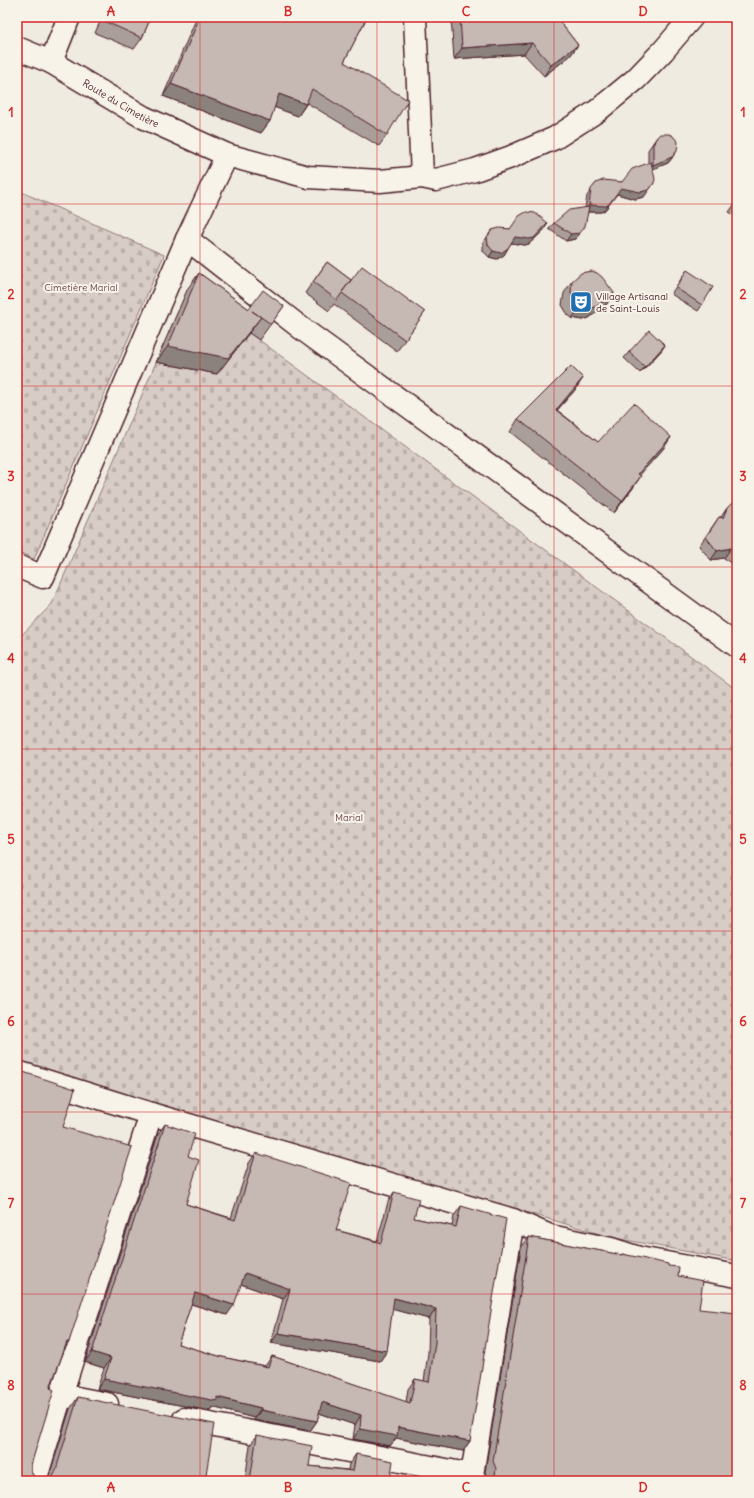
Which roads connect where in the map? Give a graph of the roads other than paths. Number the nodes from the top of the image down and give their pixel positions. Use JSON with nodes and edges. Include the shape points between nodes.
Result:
{"nodes":[{"id":1,"x":69,"y":17,"type":"edge"},
{"id":2,"x":415,"y":17,"type":"edge"},
{"id":3,"x":692,"y":17,"type":"edge"},
{"id":4,"x":17,"y":48,"type":"edge"},
{"id":5,"x":51,"y":62,"type":"junction"},
{"id":6,"x":226,"y":155,"type":"junction"},
{"id":7,"x":422,"y":177,"type":"junction"},
{"id":8,"x":187,"y":240,"type":"junction"},
{"id":9,"x":17,"y":566,"type":"edge"},
{"id":10,"x":737,"y":646,"type":"edge"},
{"id":11,"x":17,"y":1072,"type":"edge"},
{"id":12,"x":151,"y":1114,"type":"junction"},
{"id":13,"x":513,"y":1220,"type":"junction"},
{"id":14,"x":737,"y":1276,"type":"edge"},
{"id":15,"x":61,"y":1395,"type":"junction"},
{"id":16,"x":123,"y":1407,"type":"edge"},
{"id":17,"x":162,"y":1414,"type":"edge"},
{"id":18,"x":474,"y":1478,"type":"edge"},
{"id":19,"x":35,"y":1481,"type":"edge"}],
"edges":[{"from":1,"to":5,"type":"main road"},
{"from":2,"to":7,"type":"main road"},
{"from":3,"to":7,"type":"main road","name":"Route du Cimetière","via":[[636,79],[597,111],[555,138],[469,171],[436,180]]},
{"from":4,"to":5,"type":"main road","name":"Route du Cimetière"},
{"from":5,"to":6,"type":"main road","name":"Route du Cimetière","via":[[143,117]]},
{"from":6,"to":7,"type":"main road","name":"Route du Cimetière","via":[[308,177],[380,181]]},
{"from":6,"to":8,"type":"main road"},
{"from":8,"to":9,"type":"main road","via":[[44,577]]},
{"from":8,"to":10,"type":"main road","via":[[301,328]]},
{"from":11,"to":12,"type":"main road"},
{"from":12,"to":13,"type":"main road"},
{"from":12,"to":15,"type":"main road"},
{"from":13,"to":14,"type":"main road","via":[[550,1236],[611,1249],[639,1258]]},
{"from":13,"to":18,"type":"main road"},
{"from":15,"to":16,"type":"main road"},
{"from":15,"to":19,"type":"main road"},
{"from":17,"to":18,"type":"main road"}]}
